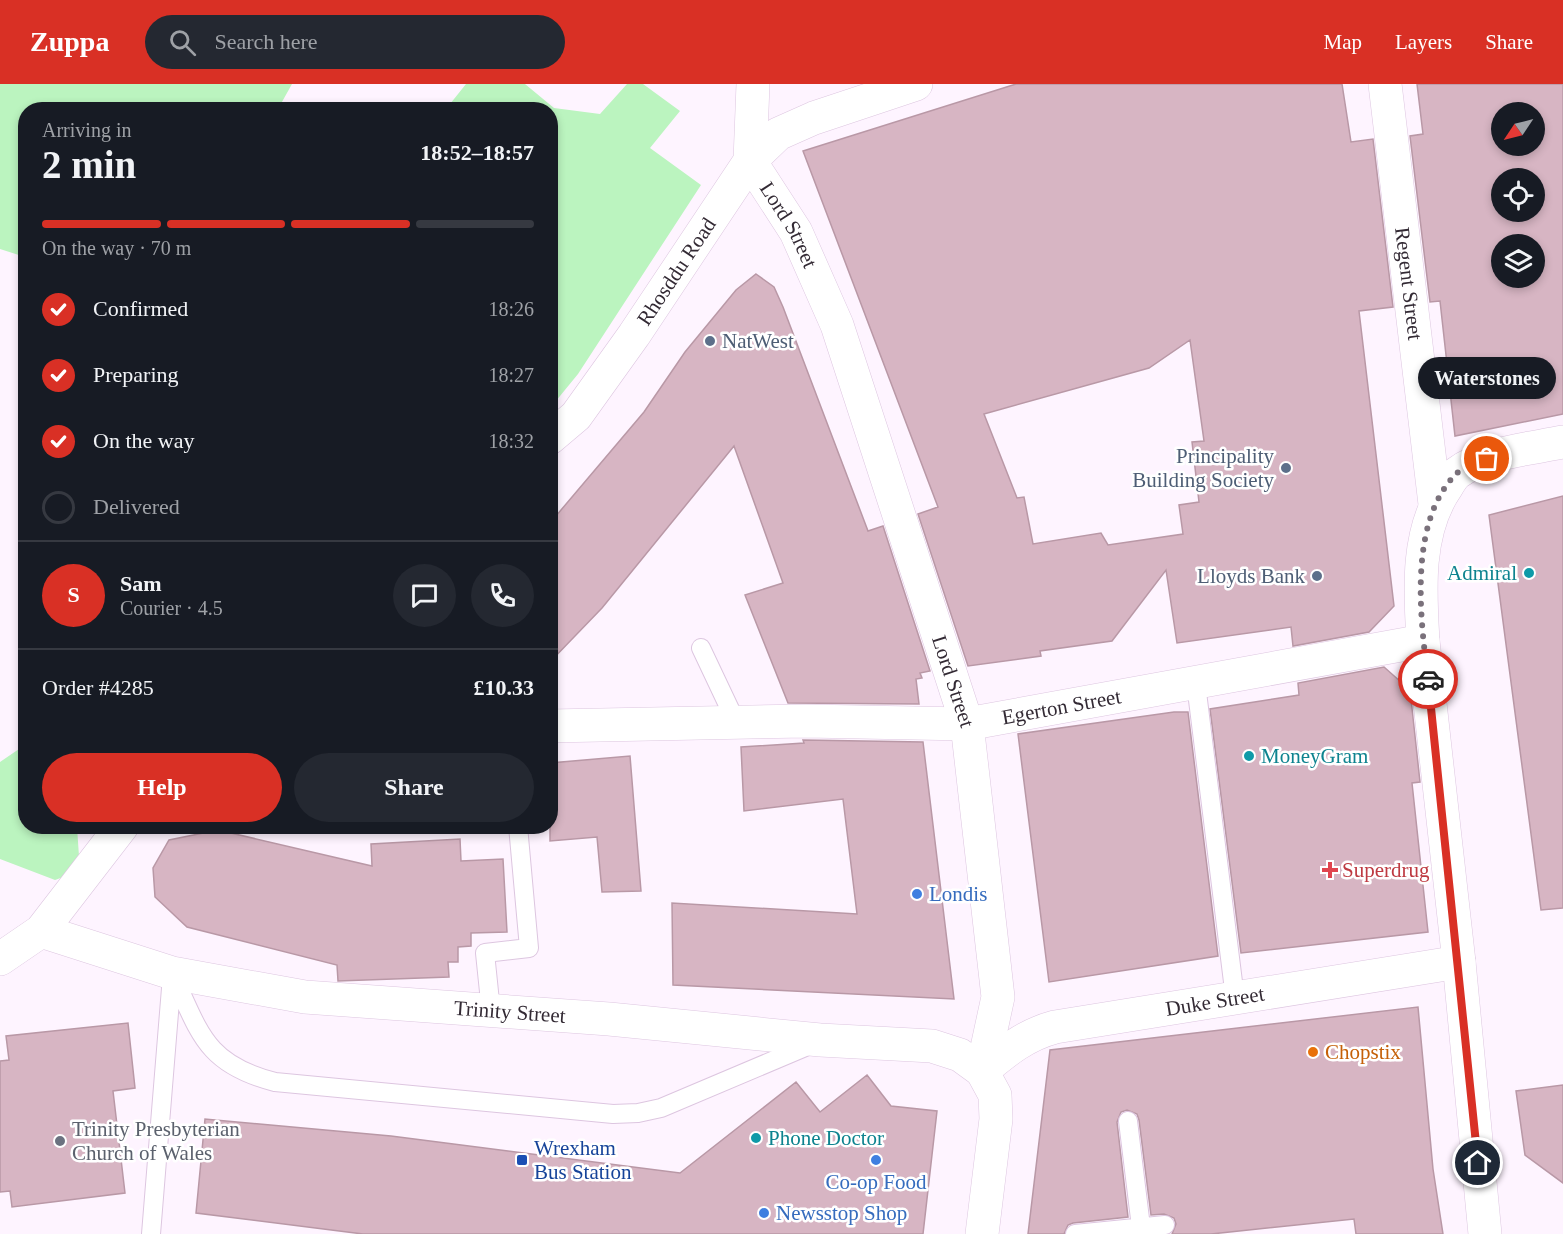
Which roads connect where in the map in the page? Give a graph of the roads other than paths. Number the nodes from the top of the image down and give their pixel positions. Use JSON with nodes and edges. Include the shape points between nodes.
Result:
{"nodes":[{"id":1,"x":753,"y":84,"type":"edge"},
{"id":2,"x":916,"y":84,"type":"edge"},
{"id":3,"x":1385,"y":84,"type":"edge"},
{"id":4,"x":750,"y":161,"type":"junction"},
{"id":5,"x":558,"y":431,"type":"edge"},
{"id":6,"x":1563,"y":442,"type":"edge"},
{"id":7,"x":1435,"y":504,"type":"junction"},
{"id":8,"x":1423,"y":641,"type":"junction"},
{"id":9,"x":701,"y":648,"type":"dead end"},
{"id":10,"x":1196,"y":684,"type":"junction"},
{"id":11,"x":736,"y":722,"type":"junction"},
{"id":12,"x":967,"y":724,"type":"junction"},
{"id":13,"x":558,"y":726,"type":"edge"},
{"id":14,"x":116,"y":834,"type":"edge"},
{"id":15,"x":519,"y":834,"type":"edge"},
{"id":16,"x":41,"y":931,"type":"junction"},
{"id":17,"x":0,"y":959,"type":"edge"},
{"id":18,"x":1459,"y":962,"type":"junction"},
{"id":19,"x":172,"y":973,"type":"junction"},
{"id":20,"x":1235,"y":998,"type":"junction"},
{"id":21,"x":491,"y":1011,"type":"junction"},
{"id":22,"x":820,"y":1040,"type":"junction"},
{"id":23,"x":982,"y":1071,"type":"junction"},
{"id":24,"x":1128,"y":1121,"type":"dead end"},
{"id":25,"x":1165,"y":1225,"type":"dead end"},
{"id":26,"x":1141,"y":1227,"type":"junction"},
{"id":27,"x":151,"y":1234,"type":"edge"},
{"id":28,"x":982,"y":1234,"type":"edge"},
{"id":29,"x":1076,"y":1234,"type":"edge"},
{"id":30,"x":1485,"y":1234,"type":"edge"}],
"edges":[{"from":1,"to":4,"type":"street"},
{"from":2,"to":4,"type":"street","name":"Rhosddu Road","via":[[778,134]]},
{"from":3,"to":7,"type":"street","name":"Regent Street"},
{"from":4,"to":5,"type":"street","name":"Rhosddu Road","via":[[634,335],[576,416]]},
{"from":4,"to":12,"type":"street","name":"Lord Street","via":[[796,232],[837,325]]},
{"from":6,"to":7,"type":"street","via":[[1487,459],[1455,474]]},
{"from":7,"to":8,"type":"street","name":"Regent Street","via":[[1423,550]]},
{"from":8,"to":10,"type":"street","name":"Egerton Street"},
{"from":8,"to":18,"type":"street","name":"Regent Street"},
{"from":9,"to":11,"type":"lane"},
{"from":10,"to":12,"type":"street","name":"Egerton Street"},
{"from":10,"to":20,"type":"lane"},
{"from":11,"to":12,"type":"street","name":"Egerton Street"},
{"from":11,"to":13,"type":"street","name":"Egerton Street"},
{"from":12,"to":23,"type":"street","name":"Lord Street","via":[[998,997]]},
{"from":14,"to":16,"type":"street"},
{"from":15,"to":21,"type":"lane","via":[[529,948],[485,953]]},
{"from":16,"to":17,"type":"street"},
{"from":16,"to":19,"type":"street","name":"Trinity Street"},
{"from":18,"to":20,"type":"street","name":"Duke Street"},
{"from":18,"to":30,"type":"street","name":"Regent Street"},
{"from":19,"to":21,"type":"street","name":"Trinity Street","via":[[305,997]]},
{"from":19,"to":22,"type":"lane","via":[[209,1047],[227,1065],[274,1082],[613,1114],[638,1113],[661,1108]]},
{"from":19,"to":27,"type":"lane"},
{"from":20,"to":23,"type":"street","name":"Duke Street","via":[[1055,1027],[1014,1044]]},
{"from":21,"to":22,"type":"street","name":"Trinity Street"},
{"from":22,"to":23,"type":"street","name":"Trinity Street","via":[[932,1046],[960,1055]]},
{"from":23,"to":28,"type":"street","via":[[995,1095],[996,1119]]},
{"from":24,"to":26,"type":"lane"},
{"from":25,"to":26,"type":"lane"},
{"from":26,"to":29,"type":"lane"}]}
